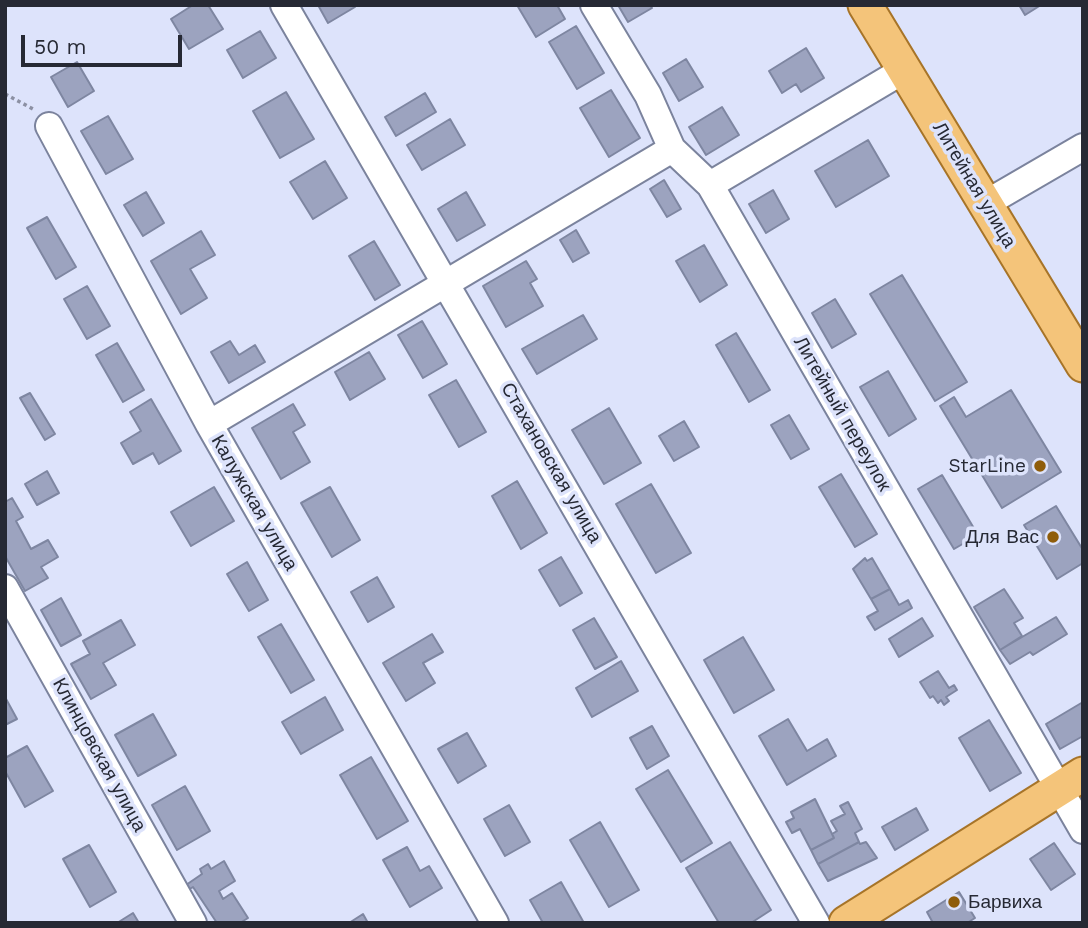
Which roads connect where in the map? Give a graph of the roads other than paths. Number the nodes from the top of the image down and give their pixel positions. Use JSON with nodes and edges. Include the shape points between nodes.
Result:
{"nodes":[{"id":1,"x":284,"y":5,"type":"edge"},
{"id":2,"x":594,"y":5,"type":"edge"},
{"id":3,"x":865,"y":5,"type":"edge"},
{"id":4,"x":904,"y":70,"type":"junction"},
{"id":5,"x":49,"y":126,"type":"road end"},
{"id":6,"x":1083,"y":147,"type":"edge"},
{"id":7,"x":672,"y":149,"type":"junction"},
{"id":8,"x":710,"y":185,"type":"junction"},
{"id":9,"x":985,"y":204,"type":"junction"},
{"id":10,"x":447,"y":282,"type":"junction"},
{"id":11,"x":1083,"y":365,"type":"edge"},
{"id":12,"x":209,"y":424,"type":"junction"},
{"id":13,"x":5,"y":588,"type":"edge"},
{"id":14,"x":1070,"y":782,"type":"edge"},
{"id":15,"x":1083,"y":830,"type":"edge"},
{"id":16,"x":193,"y":923,"type":"edge"},
{"id":17,"x":495,"y":923,"type":"edge"},
{"id":18,"x":816,"y":923,"type":"edge"},
{"id":19,"x":846,"y":923,"type":"edge"}],
"edges":[{"from":1,"to":10,"type":"street","name":"Стахановская улица"},
{"from":2,"to":7,"type":"street","name":"Литейный переулок","via":[[648,95]]},
{"from":3,"to":4,"type":"main road","name":"Литейная улица"},
{"from":4,"to":8,"type":"street"},
{"from":4,"to":9,"type":"main road","name":"Литейная улица"},
{"from":5,"to":12,"type":"street","name":"Калужская улица"},
{"from":6,"to":9,"type":"street"},
{"from":7,"to":8,"type":"street","name":"Литейный переулок"},
{"from":7,"to":10,"type":"street"},
{"from":8,"to":14,"type":"street","name":"Литейный переулок"},
{"from":9,"to":11,"type":"main road","name":"Литейная улица"},
{"from":10,"to":12,"type":"street"},
{"from":10,"to":18,"type":"street","name":"Стахановская улица"},
{"from":12,"to":17,"type":"street","name":"Калужская улица"},
{"from":13,"to":16,"type":"street","name":"Клинцовская улица"},
{"from":14,"to":15,"type":"street","name":"Литейный переулок"},
{"from":14,"to":19,"type":"main road"}]}
